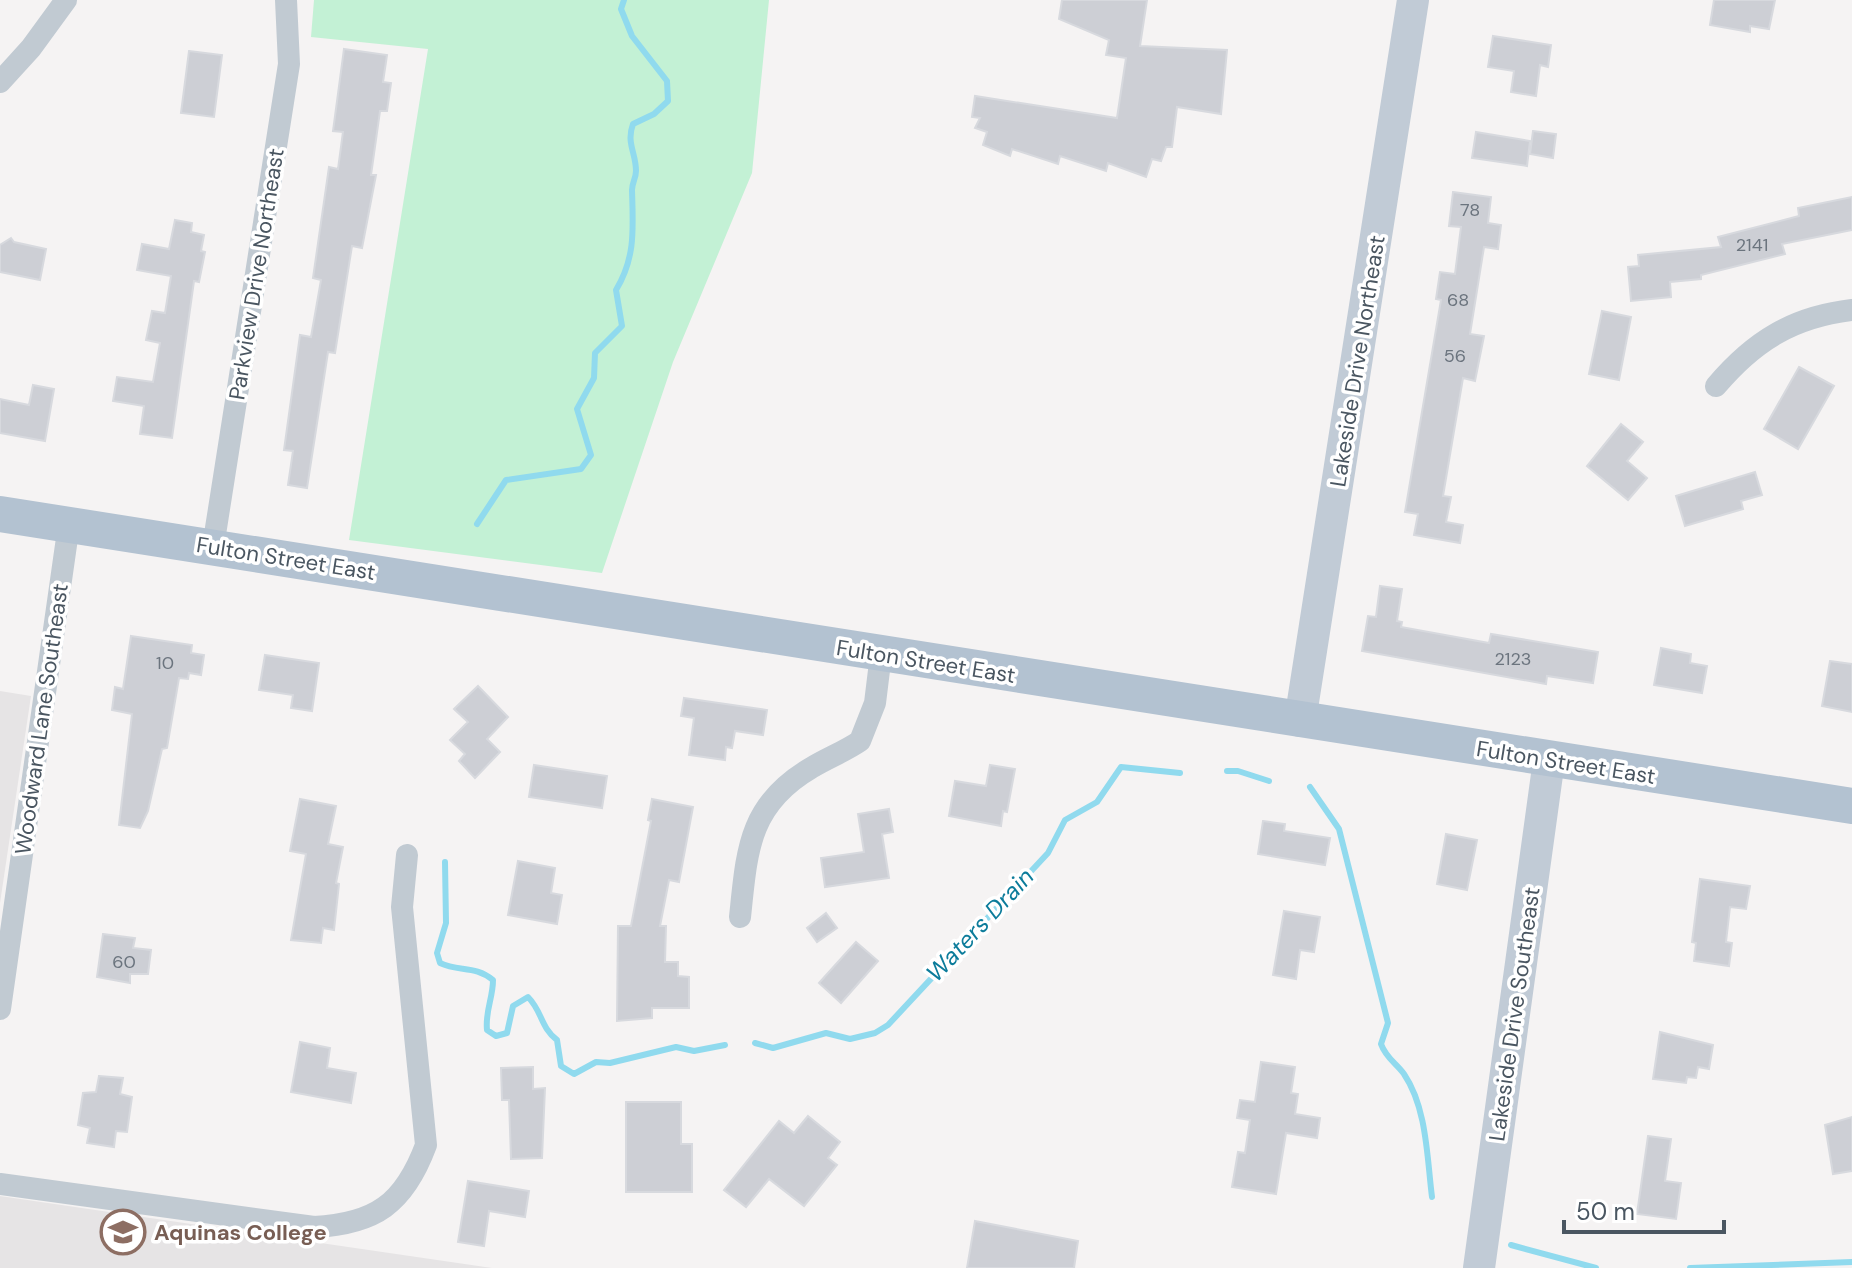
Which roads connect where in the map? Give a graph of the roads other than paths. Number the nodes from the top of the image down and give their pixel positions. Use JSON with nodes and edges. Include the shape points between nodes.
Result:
{"nodes":[{"id":1,"x":66,"y":0,"type":"edge"},
{"id":2,"x":286,"y":0,"type":"edge"},
{"id":3,"x":1413,"y":0,"type":"edge"},
{"id":4,"x":0,"y":82,"type":"edge"},
{"id":5,"x":1852,"y":310,"type":"edge"},
{"id":6,"x":1716,"y":386,"type":"dead end"},
{"id":7,"x":0,"y":514,"type":"edge"},
{"id":8,"x":69,"y":524,"type":"junction"},
{"id":9,"x":213,"y":547,"type":"junction"},
{"id":10,"x":881,"y":654,"type":"junction"},
{"id":11,"x":1300,"y":721,"type":"junction"},
{"id":12,"x":1549,"y":760,"type":"junction"},
{"id":13,"x":1852,"y":806,"type":"edge"},
{"id":14,"x":407,"y":855,"type":"dead end"},
{"id":15,"x":740,"y":917,"type":"dead end"},
{"id":16,"x":6,"y":925,"type":"edge"},
{"id":17,"x":0,"y":1009,"type":"edge"},
{"id":18,"x":0,"y":1184,"type":"edge"},
{"id":19,"x":1479,"y":1268,"type":"edge"}],
"edges":[{"from":1,"to":4,"type":"street"},
{"from":2,"to":9,"type":"street","name":"Parkview Drive Northeast","via":[[289,64]]},
{"from":3,"to":11,"type":"street","name":"Lakeside Drive Northeast"},
{"from":5,"to":6,"type":"street","via":[[1784,328],[1740,358]]},
{"from":7,"to":8,"type":"main road","name":"Fulton Street East"},
{"from":8,"to":9,"type":"main road","name":"Fulton Street East"},
{"from":8,"to":16,"type":"street","name":"Woodward Lane Southeast"},
{"from":9,"to":10,"type":"main road","name":"Fulton Street East"},
{"from":10,"to":11,"type":"main road","name":"Fulton Street East"},
{"from":10,"to":15,"type":"street","via":[[875,703],[860,741],[783,788],[758,816],[748,844]]},
{"from":11,"to":12,"type":"main road","name":"Fulton Street East"},
{"from":12,"to":13,"type":"main road","name":"Fulton Street East"},
{"from":12,"to":19,"type":"street","name":"Lakeside Drive Southeast"},
{"from":14,"to":18,"type":"street","via":[[402,907],[426,1145],[416,1171],[373,1217],[314,1227]]},
{"from":16,"to":17,"type":"street","name":"Woodward Lane Southeast"}]}
